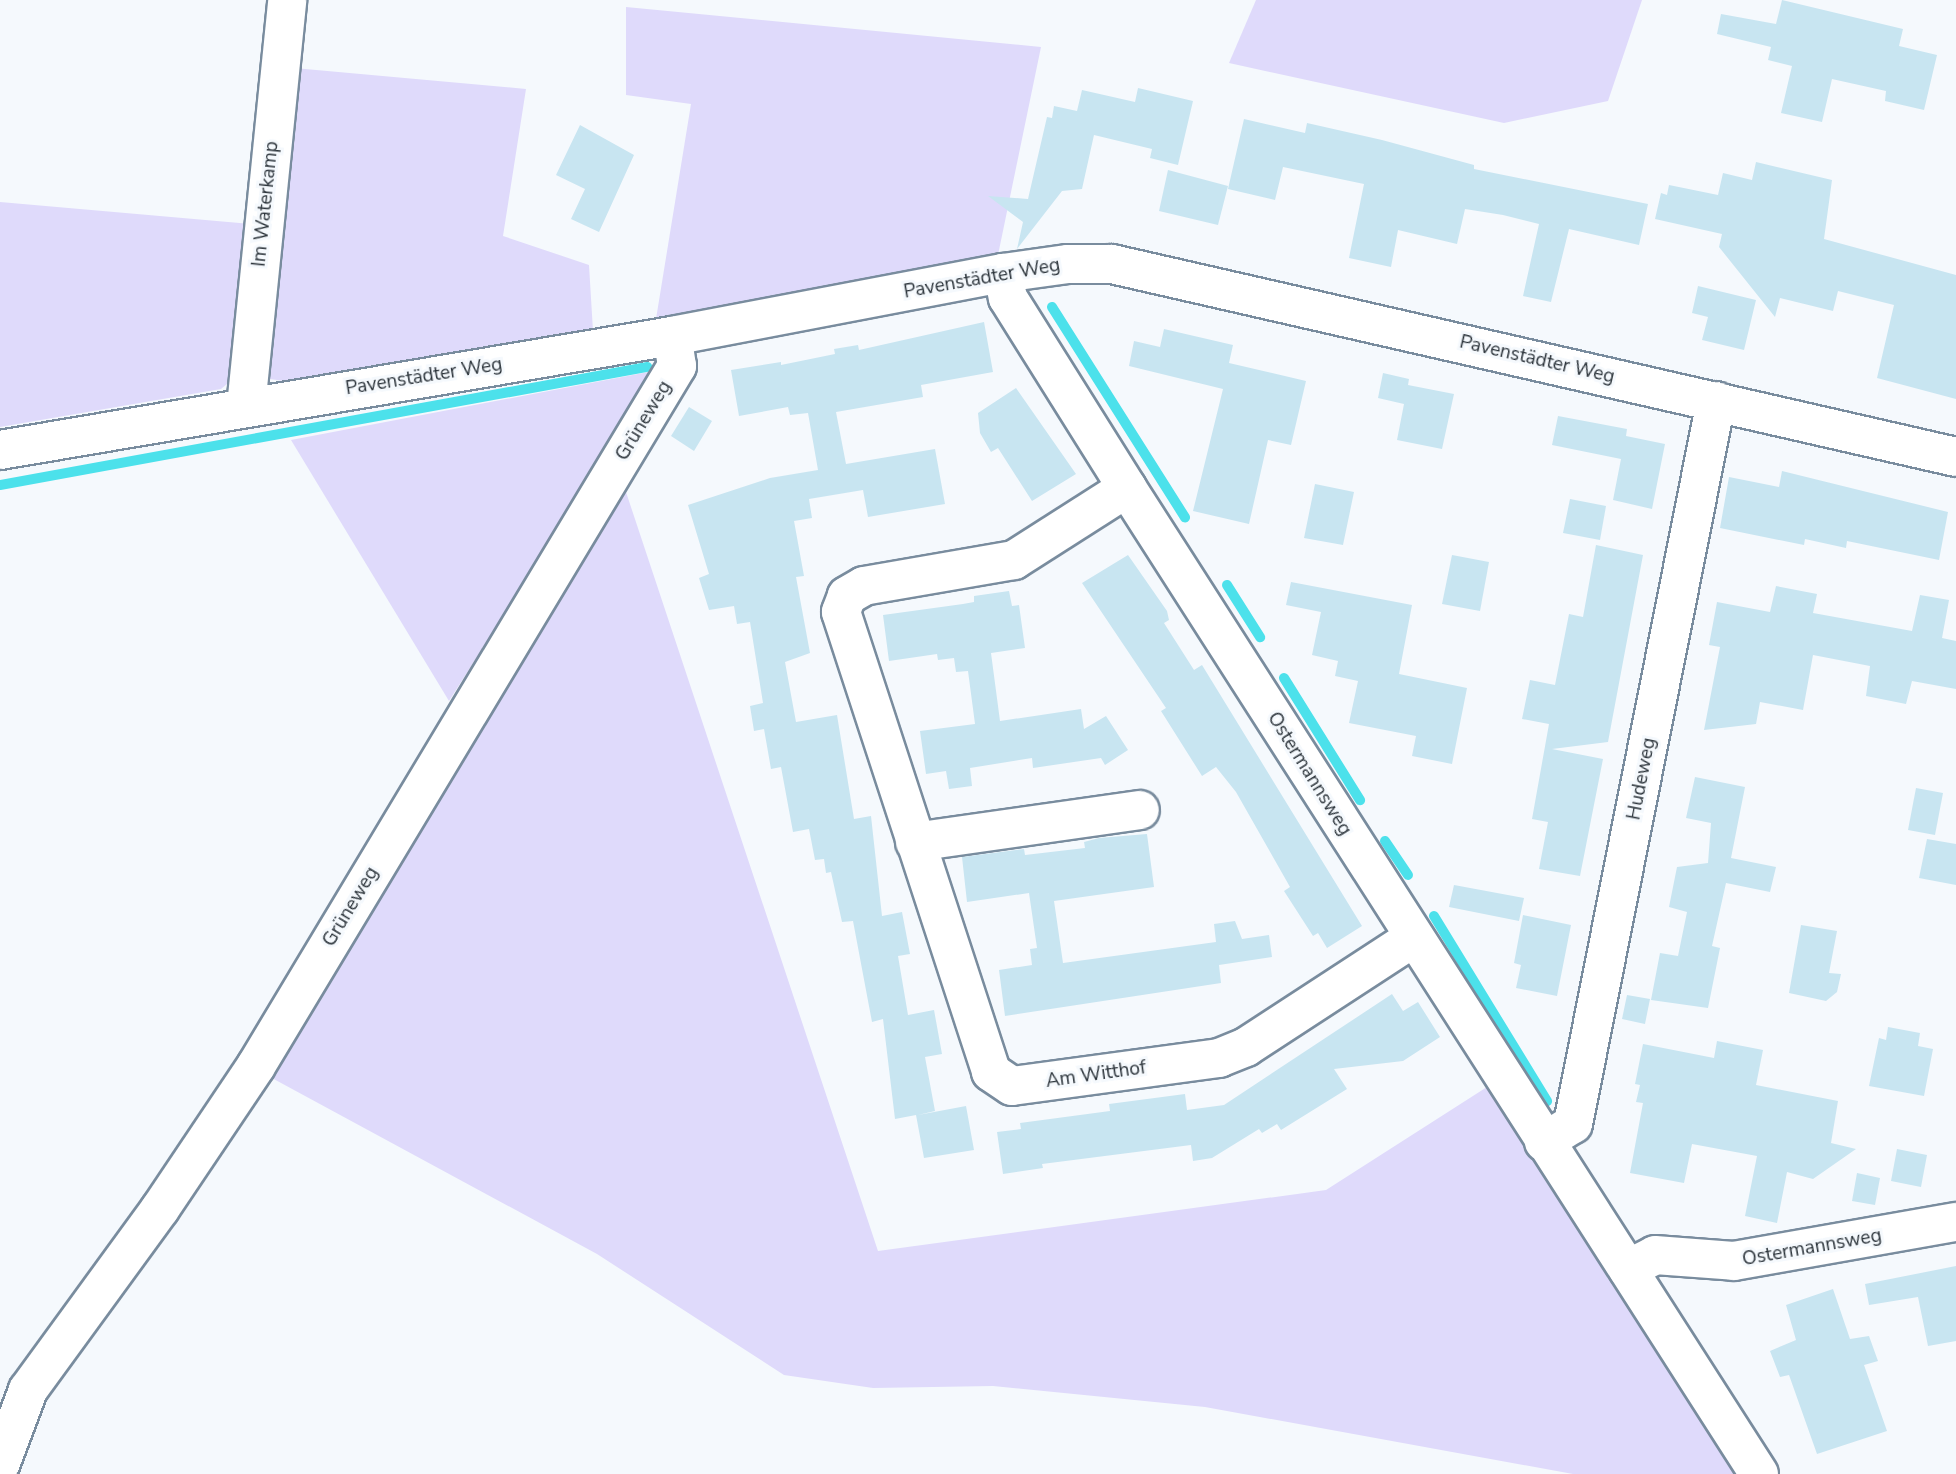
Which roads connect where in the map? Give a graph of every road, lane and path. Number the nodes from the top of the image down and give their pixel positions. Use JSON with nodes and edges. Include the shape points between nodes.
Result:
{"nodes":[{"id":1,"x":287,"y":0,"type":"edge"},
{"id":2,"x":1003,"y":274,"type":"junction"},
{"id":3,"x":672,"y":337,"type":"junction"},
{"id":4,"x":1716,"y":401,"type":"junction"},
{"id":5,"x":246,"y":407,"type":"junction"},
{"id":6,"x":0,"y":450,"type":"edge"},
{"id":7,"x":1956,"y":457,"type":"edge"},
{"id":8,"x":1127,"y":488,"type":"junction"},
{"id":9,"x":1140,"y":810,"type":"dead end"},
{"id":10,"x":915,"y":842,"type":"junction"},
{"id":11,"x":1413,"y":938,"type":"junction"},
{"id":12,"x":1544,"y":1142,"type":"junction"},
{"id":13,"x":1956,"y":1222,"type":"edge"},
{"id":14,"x":1628,"y":1269,"type":"junction"},
{"id":15,"x":0,"y":1465,"type":"edge"},
{"id":16,"x":1759,"y":1474,"type":"edge"}],
"edges":[{"from":1,"to":5,"type":"street","name":"Im Waterkamp"},
{"from":2,"to":3,"type":"street","name":"Pavenstädter Weg"},
{"from":2,"to":4,"type":"street","name":"Pavenstädter Weg","via":[[1068,264],[1112,264]]},
{"from":2,"to":8,"type":"street","name":"Ostermannsweg","via":[[1008,298]]},
{"from":3,"to":5,"type":"street","name":"Pavenstädter Weg"},
{"from":3,"to":15,"type":"street","name":"Grüneweg","via":[[677,366],[256,1066],[160,1209],[28,1390]]},
{"from":4,"to":7,"type":"street","name":"Pavenstädter Weg"},
{"from":4,"to":12,"type":"street","name":"Hudeweg","via":[[1573,1124]]},
{"from":5,"to":6,"type":"street","name":"Pavenstädter Weg"},
{"from":8,"to":10,"type":"street","name":"Am Witthof","via":[[1014,561],[864,586],[847,596],[841,612]]},
{"from":8,"to":11,"type":"street","name":"Ostermannsweg"},
{"from":9,"to":10,"type":"street"},
{"from":10,"to":11,"type":"street","name":"Am Witthof","via":[[991,1072],[1012,1087],[1219,1058],[1246,1047]]},
{"from":11,"to":12,"type":"street","name":"Ostermannsweg"},
{"from":12,"to":14,"type":"street","name":"Ostermannsweg"},
{"from":13,"to":14,"type":"street","name":"Ostermannsweg","via":[[1734,1261],[1656,1255]]},
{"from":14,"to":16,"type":"street","name":"Ostermannsweg"}]}
